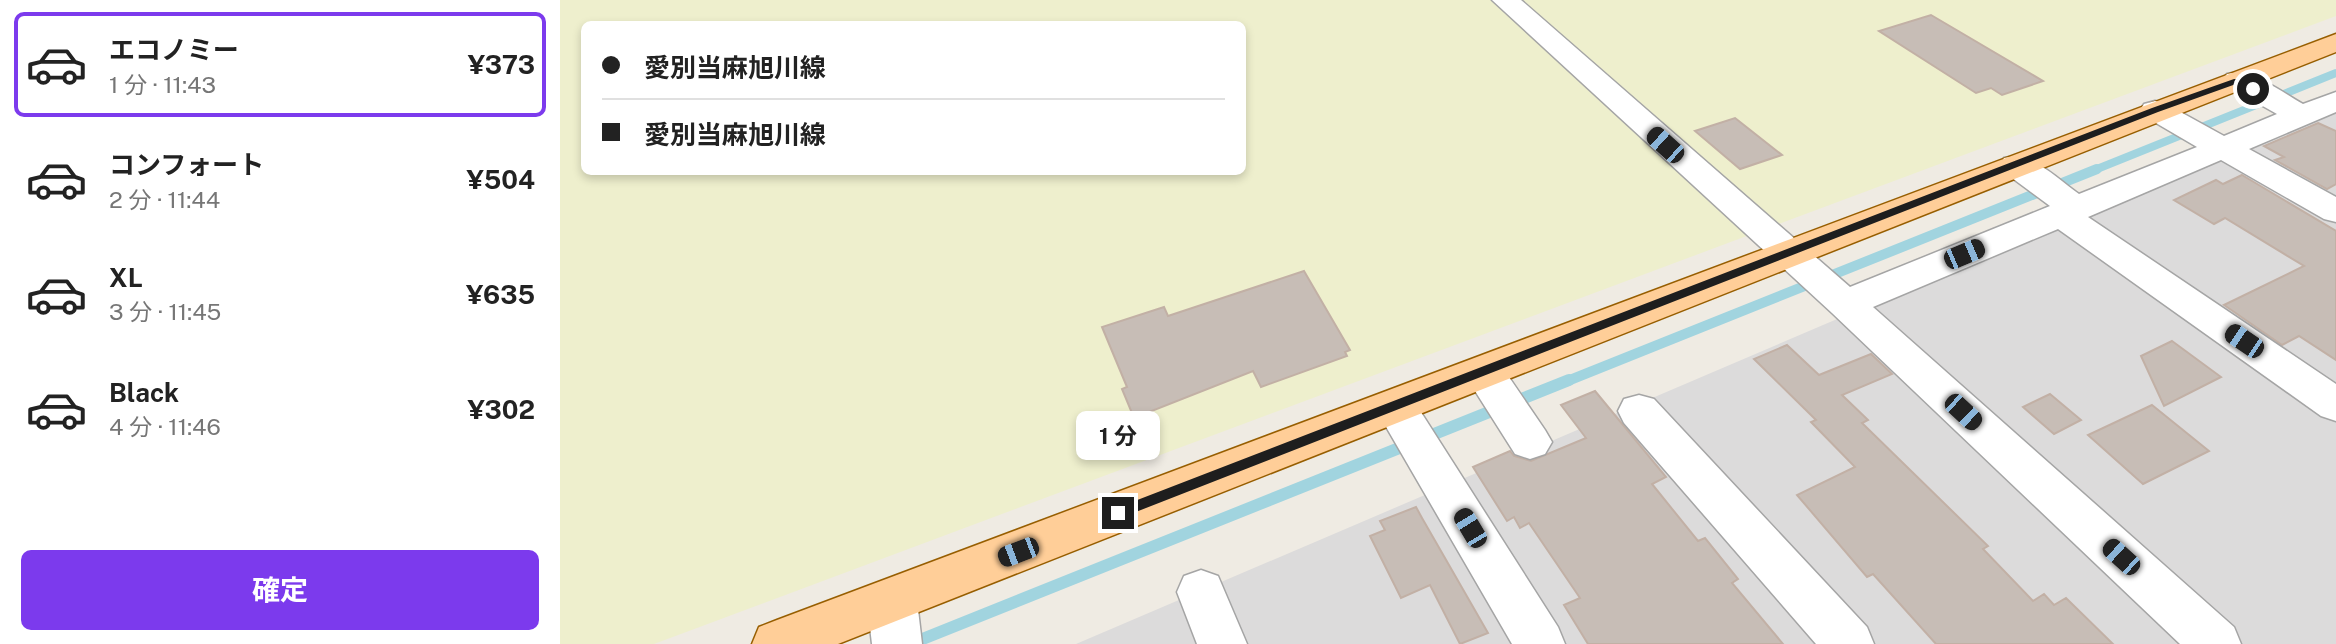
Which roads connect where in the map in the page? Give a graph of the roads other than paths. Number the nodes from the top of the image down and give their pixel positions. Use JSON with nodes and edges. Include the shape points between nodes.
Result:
{"nodes":[{"id":1,"x":1505,"y":0,"type":"edge"},
{"id":2,"x":2336,"y":42,"type":"edge"},
{"id":3,"x":2245,"y":85,"type":"junction"},
{"id":4,"x":2336,"y":101,"type":"edge"},
{"id":5,"x":2293,"y":111,"type":"junction"},
{"id":6,"x":2190,"y":129,"type":"junction"},
{"id":7,"x":2050,"y":193,"type":"junction"},
{"id":8,"x":2336,"y":211,"type":"edge"},
{"id":9,"x":1786,"y":253,"type":"junction"},
{"id":10,"x":1845,"y":304,"type":"junction"},
{"id":11,"x":2336,"y":404,"type":"edge"},
{"id":12,"x":1639,"y":411,"type":"dead end"},
{"id":13,"x":1411,"y":431,"type":"junction"},
{"id":14,"x":1201,"y":592,"type":"dead end"},
{"id":15,"x":895,"y":625,"type":"edge"},
{"id":16,"x":2197,"y":639,"type":"edge"},
{"id":17,"x":778,"y":644,"type":"edge"},
{"id":18,"x":1222,"y":644,"type":"edge"},
{"id":19,"x":1540,"y":644,"type":"edge"},
{"id":20,"x":1849,"y":644,"type":"edge"}],
"edges":[{"from":1,"to":9,"type":"street"},
{"from":2,"to":3,"type":"main road"},
{"from":3,"to":5,"type":"street"},
{"from":3,"to":6,"type":"main road"},
{"from":4,"to":5,"type":"street"},
{"from":5,"to":6,"type":"street"},
{"from":6,"to":7,"type":"main road"},
{"from":6,"to":7,"type":"street"},
{"from":6,"to":8,"type":"street"},
{"from":7,"to":9,"type":"main road"},
{"from":7,"to":10,"type":"street"},
{"from":7,"to":11,"type":"street"},
{"from":9,"to":10,"type":"street"},
{"from":9,"to":13,"type":"main road","via":[[1505,405]]},
{"from":10,"to":16,"type":"street"},
{"from":12,"to":20,"type":"street"},
{"from":13,"to":15,"type":"main road"},
{"from":13,"to":19,"type":"street"},
{"from":14,"to":18,"type":"street"},
{"from":15,"to":17,"type":"main road"}]}
